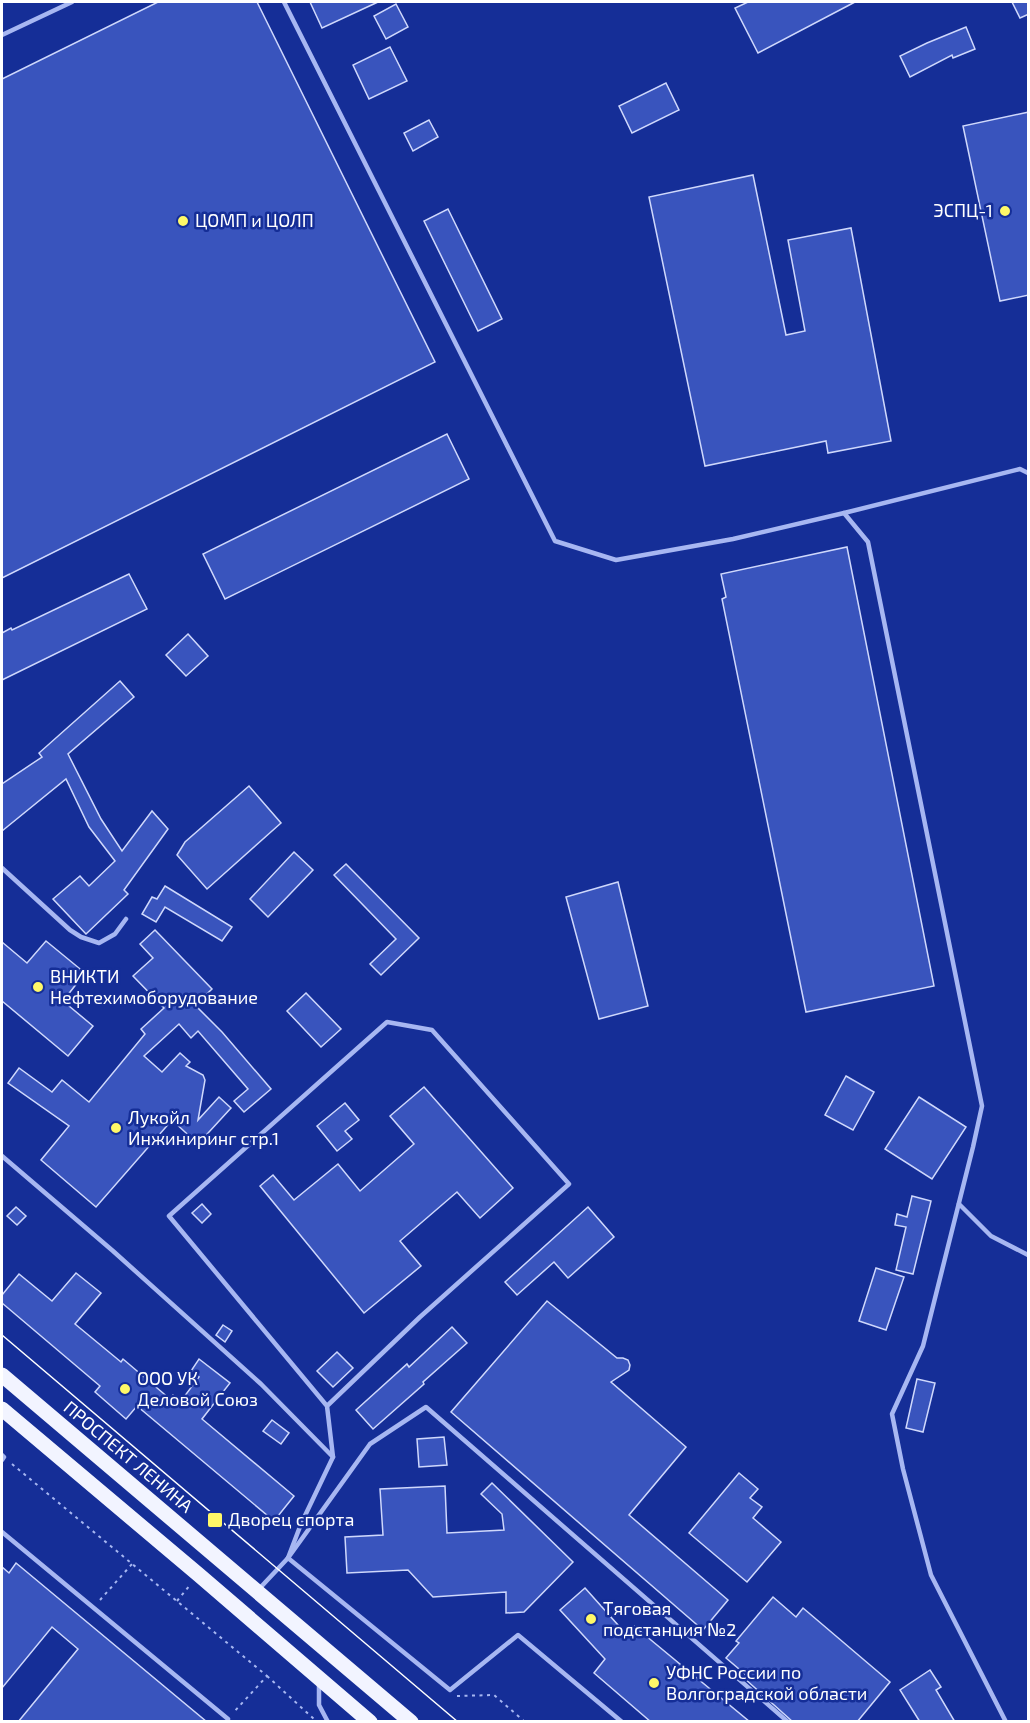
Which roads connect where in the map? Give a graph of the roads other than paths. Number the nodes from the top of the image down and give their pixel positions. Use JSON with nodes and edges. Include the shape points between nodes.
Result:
{"nodes":[{"id":1,"x":72,"y":2,"type":"edge"},
{"id":2,"x":284,"y":2,"type":"edge"},
{"id":3,"x":2,"y":35,"type":"edge"},
{"id":4,"x":1029,"y":473,"type":"edge"},
{"id":5,"x":844,"y":513,"type":"junction"},
{"id":6,"x":2,"y":868,"type":"edge"},
{"id":7,"x":126,"y":919,"type":"dead end"},
{"id":8,"x":2,"y":1156,"type":"edge"},
{"id":9,"x":959,"y":1204,"type":"junction"},
{"id":10,"x":1029,"y":1255,"type":"edge"},
{"id":11,"x":2,"y":1375,"type":"edge"},
{"id":12,"x":327,"y":1406,"type":"junction"},
{"id":13,"x":2,"y":1409,"type":"edge"},
{"id":14,"x":333,"y":1457,"type":"junction"},
{"id":15,"x":2,"y":1532,"type":"edge"},
{"id":16,"x":288,"y":1558,"type":"junction"},
{"id":17,"x":258,"y":1591,"type":"junction"},
{"id":18,"x":240,"y":1611,"type":"junction"},
{"id":19,"x":319,"y":1677,"type":"junction"},
{"id":20,"x":228,"y":1719,"type":"road end"},
{"id":21,"x":328,"y":1722,"type":"edge"},
{"id":22,"x":370,"y":1722,"type":"edge"},
{"id":23,"x":411,"y":1722,"type":"edge"},
{"id":24,"x":622,"y":1722,"type":"edge"},
{"id":25,"x":788,"y":1722,"type":"edge"},
{"id":26,"x":1006,"y":1722,"type":"edge"}],
"edges":[{"from":1,"to":3,"type":"lane"},
{"from":2,"to":5,"type":"lane","via":[[555,542],[616,560],[733,539]]},
{"from":4,"to":5,"type":"lane","via":[[1020,469]]},
{"from":5,"to":9,"type":"lane","via":[[868,542],[982,1106]]},
{"from":6,"to":7,"type":"lane","via":[[81,937],[99,943],[115,934]]},
{"from":8,"to":14,"type":"lane","via":[[261,1384]]},
{"from":9,"to":10,"type":"lane","via":[[991,1236]]},
{"from":9,"to":26,"type":"lane","via":[[923,1346],[892,1414],[931,1575]]},
{"from":11,"to":17,"type":"main road","name":"ПРОСПЕКТ ЛЕНИНА"},
{"from":12,"to":12,"type":"lane","via":[[569,1184],[432,1030],[387,1022],[169,1216]]},
{"from":12,"to":14,"type":"lane"},
{"from":13,"to":18,"type":"main road"},
{"from":14,"to":16,"type":"lane"},
{"from":15,"to":20,"type":"lane"},
{"from":16,"to":17,"type":"lane"},
{"from":16,"to":24,"type":"lane","via":[[450,1690],[519,1635]]},
{"from":16,"to":25,"type":"lane","via":[[370,1444],[426,1407]]},
{"from":17,"to":18,"type":"main road"},
{"from":17,"to":23,"type":"main road","name":"ПРОСПЕКТ ЛЕНИНА"},
{"from":18,"to":19,"type":"main road"},
{"from":19,"to":21,"type":"lane","via":[[319,1705]]},
{"from":19,"to":22,"type":"main road"}]}
